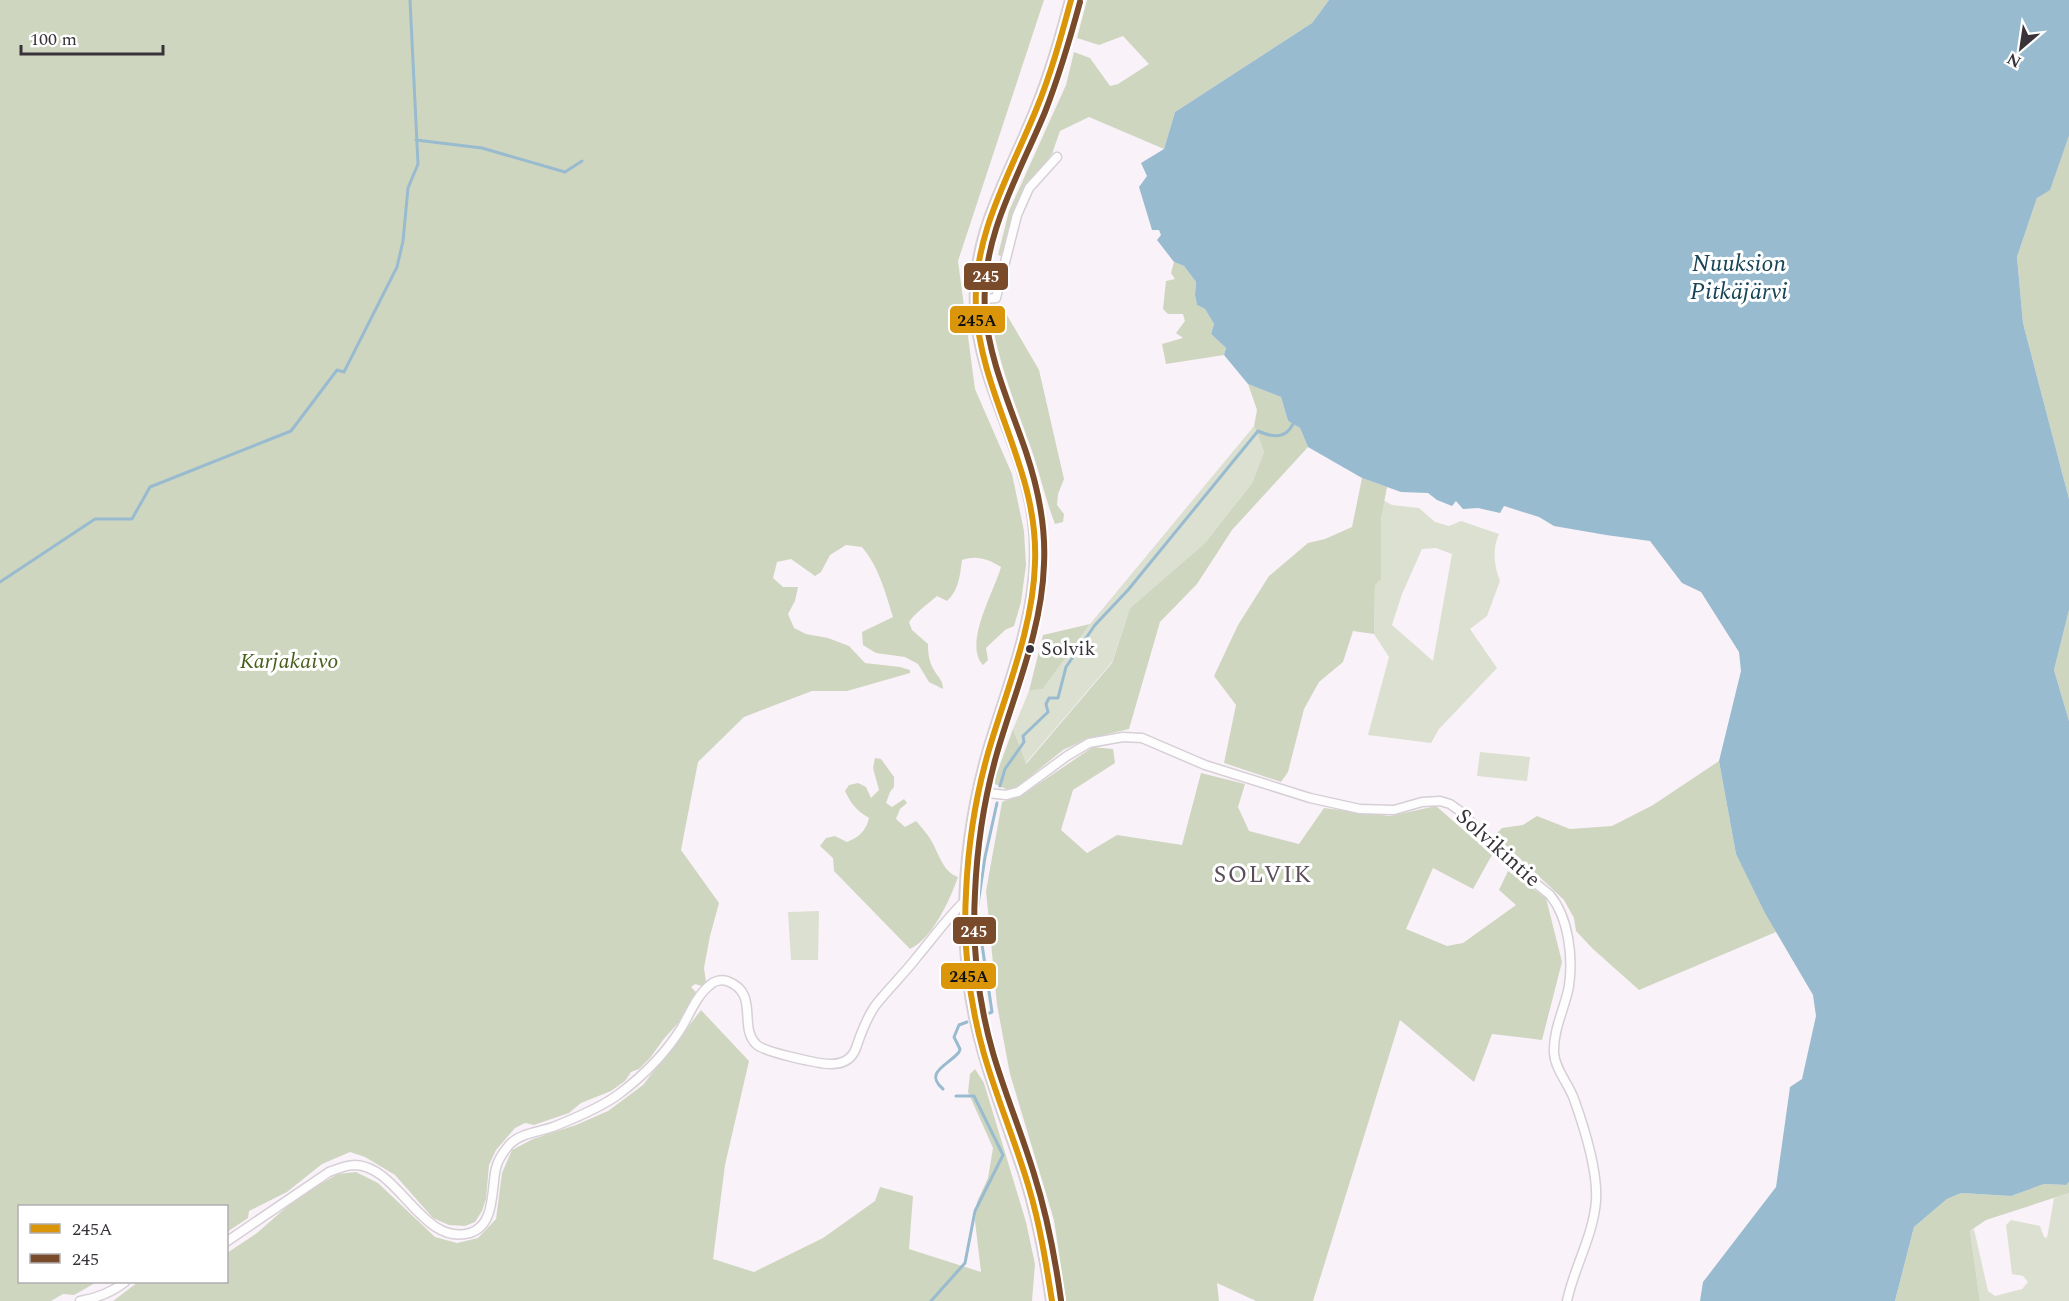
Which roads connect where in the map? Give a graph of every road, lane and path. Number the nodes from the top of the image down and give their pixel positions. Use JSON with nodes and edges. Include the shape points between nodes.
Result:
{"nodes":[{"id":1,"x":1071,"y":0,"type":"edge"},
{"id":2,"x":1057,"y":157,"type":"dead end"},
{"id":3,"x":975,"y":300,"type":"junction"},
{"id":4,"x":979,"y":792,"type":"junction"},
{"id":5,"x":965,"y":901,"type":"junction"},
{"id":6,"x":228,"y":1241,"type":"edge"},
{"id":7,"x":122,"y":1283,"type":"edge"},
{"id":8,"x":80,"y":1301,"type":"edge"},
{"id":9,"x":1052,"y":1301,"type":"edge"},
{"id":10,"x":1567,"y":1301,"type":"edge"}],
"edges":[{"from":1,"to":3,"type":"street","via":[[1042,96],[986,226]]},
{"from":2,"to":3,"type":"street","via":[[1029,188],[1017,215],[996,298]]},
{"from":3,"to":4,"type":"street","via":[[984,362],[1031,501],[1036,553],[1025,636]]},
{"from":4,"to":5,"type":"street"},
{"from":4,"to":10,"type":"street","name":"Solvikintie","via":[[1018,792],[1089,743],[1123,736],[1142,738],[1205,765],[1310,798],[1377,810],[1440,801],[1464,814],[1550,895],[1565,921],[1569,986],[1558,1022],[1555,1057],[1585,1136],[1596,1199],[1592,1228]]},
{"from":5,"to":6,"type":"street","via":[[876,1005],[850,1059],[829,1064],[758,1047],[752,1041],[744,993],[731,983],[716,981],[704,991],[670,1044],[617,1096],[511,1144],[497,1165],[486,1220],[471,1233],[445,1232],[433,1225],[382,1178],[357,1165],[329,1172]]},
{"from":5,"to":9,"type":"street","via":[[974,1012],[1036,1214]]},
{"from":7,"to":8,"type":"street","via":[[97,1298]]}]}
